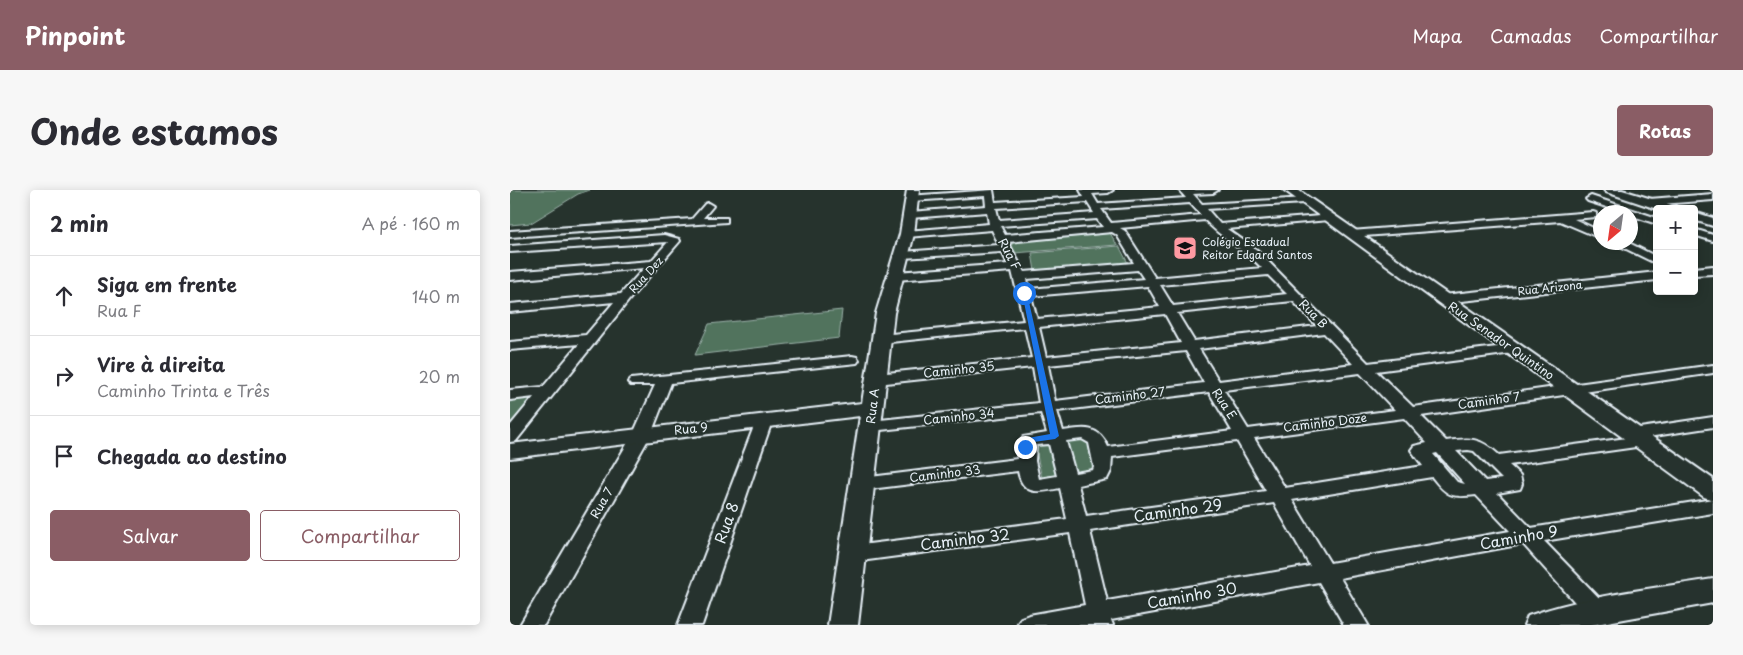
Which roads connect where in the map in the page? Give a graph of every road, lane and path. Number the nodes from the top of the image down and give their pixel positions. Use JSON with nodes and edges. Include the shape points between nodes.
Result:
{"nodes":[{"id":1,"x":1108,"y":190,"type":"edge"},
{"id":2,"x":1213,"y":190,"type":"edge"},
{"id":3,"x":1610,"y":190,"type":"edge"},
{"id":4,"x":1705,"y":190,"type":"edge"},
{"id":5,"x":1297,"y":195,"type":"edge"},
{"id":6,"x":1713,"y":195,"type":"edge"},
{"id":7,"x":990,"y":199,"type":"edge"},
{"id":8,"x":1591,"y":199,"type":"dead end"},
{"id":9,"x":1194,"y":201,"type":"edge"},
{"id":10,"x":1649,"y":202,"type":"junction"},
{"id":11,"x":1658,"y":205,"type":"edge"},
{"id":12,"x":708,"y":206,"type":"dead end"},
{"id":13,"x":1097,"y":208,"type":"edge"},
{"id":14,"x":910,"y":209,"type":"edge"},
{"id":15,"x":1593,"y":215,"type":"dead end"},
{"id":16,"x":636,"y":216,"type":"dead end"},
{"id":17,"x":1329,"y":217,"type":"junction"},
{"id":18,"x":1561,"y":217,"type":"junction"},
{"id":19,"x":1698,"y":217,"type":"edge"},
{"id":20,"x":723,"y":220,"type":"dead end"},
{"id":21,"x":1653,"y":220,"type":"edge"},
{"id":22,"x":695,"y":222,"type":"junction"},
{"id":23,"x":1713,"y":222,"type":"edge"},
{"id":24,"x":626,"y":227,"type":"junction"},
{"id":25,"x":1217,"y":227,"type":"junction"},
{"id":26,"x":570,"y":231,"type":"junction"},
{"id":27,"x":1593,"y":232,"type":"edge"},
{"id":28,"x":1698,"y":233,"type":"edge"},
{"id":29,"x":510,"y":234,"type":"edge"},
{"id":30,"x":999,"y":234,"type":"junction"},
{"id":31,"x":1351,"y":234,"type":"junction"},
{"id":32,"x":1713,"y":238,"type":"edge"},
{"id":33,"x":555,"y":246,"type":"junction"},
{"id":34,"x":515,"y":249,"type":"edge"},
{"id":35,"x":1634,"y":250,"type":"edge"},
{"id":36,"x":902,"y":255,"type":"junction"},
{"id":37,"x":510,"y":257,"type":"edge"},
{"id":38,"x":1653,"y":259,"type":"edge"},
{"id":39,"x":655,"y":264,"type":"junction"},
{"id":40,"x":1140,"y":266,"type":"junction"},
{"id":41,"x":1713,"y":270,"type":"edge"},
{"id":42,"x":1018,"y":271,"type":"junction"},
{"id":43,"x":1272,"y":271,"type":"junction"},
{"id":44,"x":1698,"y":272,"type":"edge"},
{"id":45,"x":510,"y":276,"type":"edge"},
{"id":46,"x":896,"y":276,"type":"junction"},
{"id":47,"x":1653,"y":276,"type":"edge"},
{"id":48,"x":1152,"y":282,"type":"junction"},
{"id":49,"x":1024,"y":293,"type":"junction"},
{"id":50,"x":1297,"y":297,"type":"junction"},
{"id":51,"x":625,"y":298,"type":"junction"},
{"id":52,"x":1443,"y":299,"type":"junction"},
{"id":53,"x":510,"y":308,"type":"edge"},
{"id":54,"x":1168,"y":311,"type":"junction"},
{"id":55,"x":1032,"y":324,"type":"junction"},
{"id":56,"x":1327,"y":329,"type":"junction"},
{"id":57,"x":591,"y":339,"type":"junction"},
{"id":58,"x":881,"y":339,"type":"junction"},
{"id":59,"x":510,"y":346,"type":"edge"},
{"id":60,"x":1189,"y":346,"type":"junction"},
{"id":61,"x":1513,"y":349,"type":"junction"},
{"id":62,"x":852,"y":360,"type":"dead end"},
{"id":63,"x":1040,"y":362,"type":"junction"},
{"id":64,"x":1364,"y":366,"type":"junction"},
{"id":65,"x":1713,"y":369,"type":"edge"},
{"id":66,"x":666,"y":379,"type":"junction"},
{"id":67,"x":877,"y":379,"type":"junction"},
{"id":68,"x":636,"y":382,"type":"dead end"},
{"id":69,"x":1213,"y":386,"type":"junction"},
{"id":70,"x":1571,"y":390,"type":"junction"},
{"id":71,"x":549,"y":391,"type":"junction"},
{"id":72,"x":510,"y":395,"type":"edge"},
{"id":73,"x":1048,"y":407,"type":"junction"},
{"id":74,"x":1407,"y":413,"type":"junction"},
{"id":75,"x":872,"y":417,"type":"junction"},
{"id":76,"x":764,"y":421,"type":"junction"},
{"id":77,"x":1713,"y":422,"type":"edge"},
{"id":78,"x":642,"y":434,"type":"junction"},
{"id":79,"x":1244,"y":434,"type":"junction"},
{"id":80,"x":1055,"y":436,"type":"junction"},
{"id":81,"x":510,"y":437,"type":"edge"},
{"id":82,"x":1638,"y":438,"type":"junction"},
{"id":83,"x":1438,"y":445,"type":"junction"},
{"id":84,"x":510,"y":450,"type":"edge"},
{"id":85,"x":1102,"y":453,"type":"junction"},
{"id":86,"x":1499,"y":461,"type":"junction"},
{"id":87,"x":1027,"y":464,"type":"junction"},
{"id":88,"x":1435,"y":470,"type":"junction"},
{"id":89,"x":1068,"y":481,"type":"junction"},
{"id":90,"x":862,"y":484,"type":"junction"},
{"id":91,"x":1482,"y":490,"type":"junction"},
{"id":92,"x":1713,"y":491,"type":"edge"},
{"id":93,"x":1279,"y":496,"type":"junction"},
{"id":94,"x":1713,"y":506,"type":"edge"},
{"id":95,"x":1077,"y":526,"type":"junction"},
{"id":96,"x":1527,"y":536,"type":"junction"},
{"id":97,"x":853,"y":554,"type":"junction"},
{"id":98,"x":1325,"y":572,"type":"junction"},
{"id":99,"x":1713,"y":591,"type":"edge"},
{"id":100,"x":1713,"y":601,"type":"edge"},
{"id":101,"x":1645,"y":603,"type":"junction"},
{"id":102,"x":1597,"y":611,"type":"junction"},
{"id":103,"x":1099,"y":619,"type":"edge"},
{"id":104,"x":532,"y":625,"type":"edge"},
{"id":105,"x":690,"y":625,"type":"edge"},
{"id":106,"x":843,"y":625,"type":"edge"},
{"id":107,"x":1029,"y":625,"type":"edge"},
{"id":108,"x":1356,"y":625,"type":"edge"},
{"id":109,"x":1539,"y":625,"type":"edge"}],
"edges":[{"from":1,"to":13,"type":"street"},
{"from":2,"to":9,"type":"street"},
{"from":3,"to":10,"type":"street"},
{"from":4,"to":6,"type":"street"},
{"from":5,"to":9,"type":"street"},
{"from":5,"to":17,"type":"street","name":"Rua Senador Quintino"},
{"from":6,"to":10,"type":"street"},
{"from":7,"to":13,"type":"street"},
{"from":7,"to":14,"type":"street"},
{"from":7,"to":14,"type":"street"},
{"from":7,"to":30,"type":"street","name":"Rua F"},
{"from":8,"to":21,"type":"street"},
{"from":9,"to":13,"type":"street"},
{"from":9,"to":13,"type":"street"},
{"from":9,"to":25,"type":"street","name":"Rua B"},
{"from":10,"to":11,"type":"street"},
{"from":12,"to":22,"type":"street"},
{"from":13,"to":30,"type":"street"},
{"from":13,"to":30,"type":"street"},
{"from":13,"to":40,"type":"street","name":"Rua E","via":[[1121,234]]},
{"from":14,"to":30,"type":"street"},
{"from":14,"to":36,"type":"street","name":"Rua A"},
{"from":15,"to":18,"type":"street"},
{"from":16,"to":24,"type":"street"},
{"from":17,"to":25,"type":"street"},
{"from":17,"to":31,"type":"street","name":"Rua Senador Quintino"},
{"from":18,"to":27,"type":"street"},
{"from":18,"to":31,"type":"street"},
{"from":19,"to":23,"type":"street"},
{"from":20,"to":22,"type":"street"},
{"from":22,"to":24,"type":"street"},
{"from":24,"to":26,"type":"street"},
{"from":25,"to":43,"type":"street","name":"Rua B","via":[[1253,252]]},
{"from":26,"to":29,"type":"street"},
{"from":26,"to":33,"type":"street"},
{"from":28,"to":32,"type":"street"},
{"from":30,"to":36,"type":"street"},
{"from":30,"to":42,"type":"street","name":"Rua F"},
{"from":31,"to":52,"type":"street","name":"Rua Senador Quintino"},
{"from":33,"to":34,"type":"street","name":"Rua Dez"},
{"from":33,"to":39,"type":"street","name":"Rua Dez","via":[[674,239],[673,245]]},
{"from":34,"to":37,"type":"street"},
{"from":35,"to":38,"type":"street"},
{"from":36,"to":46,"type":"street","name":"Rua A"},
{"from":39,"to":45,"type":"street"},
{"from":39,"to":51,"type":"street","name":"Rua Dez"},
{"from":40,"to":42,"type":"street"},
{"from":40,"to":48,"type":"street","name":"Rua E"},
{"from":41,"to":44,"type":"street"},
{"from":42,"to":46,"type":"street"},
{"from":42,"to":49,"type":"street","name":"Rua F"},
{"from":43,"to":48,"type":"street"},
{"from":43,"to":50,"type":"street","name":"Rua B"},
{"from":46,"to":58,"type":"street","name":"Rua A"},
{"from":47,"to":52,"type":"street","name":"Rua Arizona"},
{"from":48,"to":49,"type":"street"},
{"from":48,"to":54,"type":"street","name":"Rua E"},
{"from":49,"to":55,"type":"street","name":"Rua F"},
{"from":50,"to":54,"type":"street"},
{"from":50,"to":56,"type":"street","name":"Rua B"},
{"from":51,"to":53,"type":"street"},
{"from":51,"to":57,"type":"street","name":"Rua Dez"},
{"from":52,"to":61,"type":"street","name":"Rua Senador Quintino"},
{"from":54,"to":55,"type":"street"},
{"from":54,"to":60,"type":"street","name":"Rua E"},
{"from":55,"to":58,"type":"street"},
{"from":55,"to":63,"type":"street","name":"Rua F"},
{"from":56,"to":60,"type":"street","name":"Caminho 35"},
{"from":56,"to":64,"type":"street","name":"Rua B"},
{"from":57,"to":59,"type":"street"},
{"from":57,"to":71,"type":"street","name":"Rua Dez"},
{"from":58,"to":67,"type":"street","name":"Rua A"},
{"from":60,"to":63,"type":"street","name":"Caminho 35"},
{"from":60,"to":69,"type":"street","name":"Rua E"},
{"from":61,"to":64,"type":"street","name":"Caminho 27"},
{"from":61,"to":70,"type":"street","name":"Rua Senador Quintino"},
{"from":62,"to":66,"type":"street"},
{"from":63,"to":67,"type":"street","name":"Caminho 35"},
{"from":63,"to":73,"type":"street","name":"Rua F"},
{"from":64,"to":69,"type":"street","name":"Caminho 27"},
{"from":64,"to":74,"type":"street","name":"Rua B"},
{"from":65,"to":70,"type":"street","name":"Caminho 7"},
{"from":66,"to":68,"type":"street"},
{"from":66,"to":78,"type":"street","name":"Rua 7"},
{"from":67,"to":75,"type":"street","name":"Rua A"},
{"from":69,"to":73,"type":"street","name":"Caminho 27"},
{"from":69,"to":79,"type":"street","name":"Rua E"},
{"from":70,"to":74,"type":"street","name":"Caminho 7"},
{"from":70,"to":82,"type":"street","name":"Rua Senador Quintino"},
{"from":71,"to":72,"type":"street"},
{"from":71,"to":81,"type":"street","name":"Rua Dez"},
{"from":73,"to":75,"type":"street","name":"Caminho 34"},
{"from":73,"to":80,"type":"street","name":"Rua F"},
{"from":74,"to":79,"type":"street","name":"Caminho Doze"},
{"from":74,"to":83,"type":"street","name":"Rua B"},
{"from":75,"to":76,"type":"street","name":"Rua 9"},
{"from":75,"to":90,"type":"street","name":"Rua A"},
{"from":76,"to":78,"type":"street","name":"Rua 9"},
{"from":76,"to":105,"type":"street","name":"Rua 8"},
{"from":77,"to":82,"type":"street"},
{"from":78,"to":84,"type":"street","name":"Rua 9"},
{"from":78,"to":104,"type":"street","name":"Rua 7"},
{"from":79,"to":85,"type":"street","name":"Caminho Doze"},
{"from":79,"to":93,"type":"street","name":"Rua E"},
{"from":80,"to":85,"type":"street","via":[[1090,434],[1096,438]]},
{"from":80,"to":87,"type":"street","via":[[1029,441],[1025,447]]},
{"from":80,"to":89,"type":"street","name":"Rua F"},
{"from":82,"to":86,"type":"street"},
{"from":82,"to":92,"type":"street","name":"Rua Senador Quintino"},
{"from":83,"to":86,"type":"street","via":[[1474,445]]},
{"from":83,"to":88,"type":"street","via":[[1420,450]]},
{"from":83,"to":91,"type":"street","name":"Rua B"},
{"from":85,"to":89,"type":"street","via":[[1104,468],[1100,475]]},
{"from":86,"to":91,"type":"street","via":[[1513,479],[1513,484]]},
{"from":87,"to":89,"type":"street","via":[[1028,479],[1033,484]]},
{"from":87,"to":90,"type":"street","name":"Caminho 33"},
{"from":88,"to":91,"type":"street","via":[[1458,491]]},
{"from":88,"to":93,"type":"street","name":"Caminho 29"},
{"from":89,"to":95,"type":"street"},
{"from":90,"to":97,"type":"street","name":"Rua A"},
{"from":91,"to":96,"type":"street"},
{"from":93,"to":95,"type":"street","name":"Caminho 29"},
{"from":93,"to":98,"type":"street","name":"Rua E"},
{"from":94,"to":96,"type":"street","name":"Caminho 9"},
{"from":95,"to":97,"type":"street","name":"Caminho 32"},
{"from":95,"to":103,"type":"street"},
{"from":96,"to":98,"type":"street","name":"Caminho 9"},
{"from":96,"to":102,"type":"street"},
{"from":97,"to":106,"type":"street","name":"Rua A"},
{"from":98,"to":103,"type":"street","name":"Caminho 30"},
{"from":98,"to":108,"type":"street","name":"Rua E"},
{"from":99,"to":101,"type":"street"},
{"from":100,"to":101,"type":"street"},
{"from":101,"to":102,"type":"street"},
{"from":102,"to":109,"type":"street"},
{"from":103,"to":107,"type":"street","name":"Caminho 30"}]}
